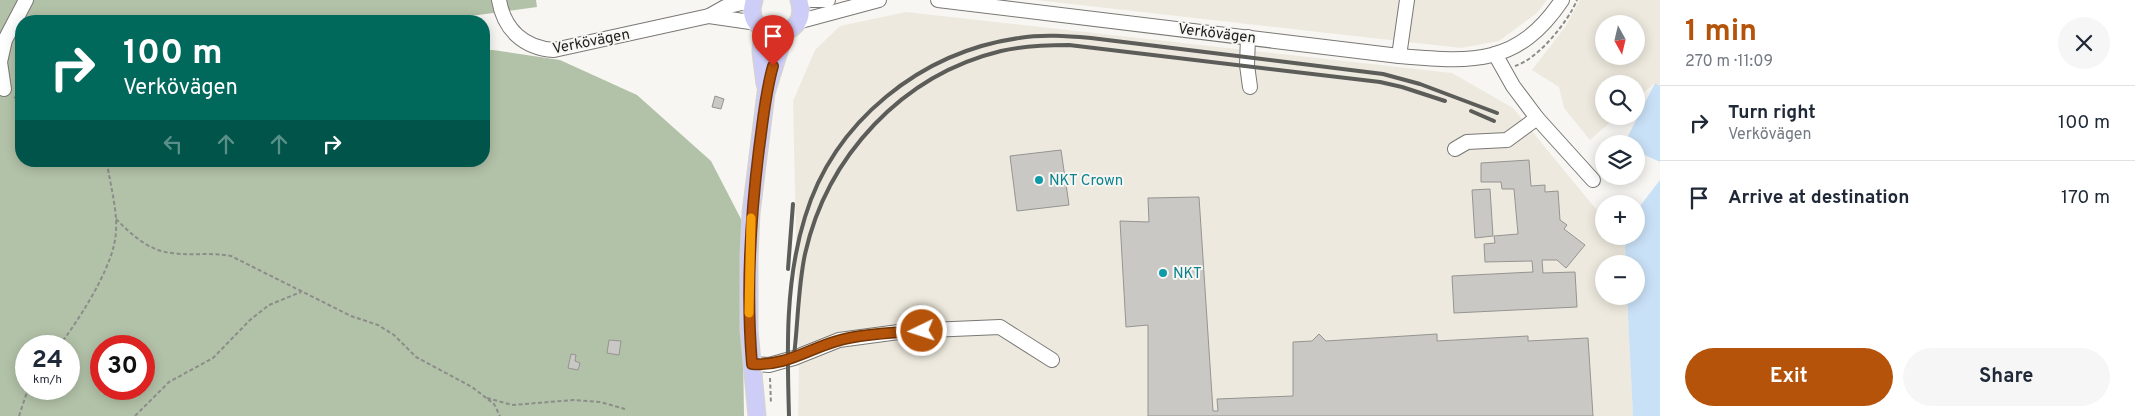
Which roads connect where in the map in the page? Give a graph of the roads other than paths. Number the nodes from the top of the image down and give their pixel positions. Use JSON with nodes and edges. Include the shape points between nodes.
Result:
{"nodes":[{"id":1,"x":26,"y":0,"type":"edge"},
{"id":2,"x":499,"y":0,"type":"edge"},
{"id":3,"x":754,"y":0,"type":"edge"},
{"id":4,"x":798,"y":0,"type":"edge"},
{"id":5,"x":812,"y":0,"type":"edge"},
{"id":6,"x":828,"y":0,"type":"edge"},
{"id":7,"x":879,"y":0,"type":"edge"},
{"id":8,"x":938,"y":0,"type":"edge"},
{"id":9,"x":1407,"y":0,"type":"edge"},
{"id":10,"x":1562,"y":0,"type":"edge"},
{"id":11,"x":18,"y":15,"type":"edge"},
{"id":12,"x":709,"y":16,"type":"junction"},
{"id":13,"x":15,"y":21,"type":"edge"},
{"id":14,"x":759,"y":26,"type":"junction"},
{"id":15,"x":791,"y":27,"type":"junction"},
{"id":16,"x":1248,"y":37,"type":"junction"},
{"id":17,"x":1495,"y":54,"type":"junction"},
{"id":18,"x":1399,"y":56,"type":"junction"},
{"id":19,"x":1250,"y":87,"type":"dead end"},
{"id":20,"x":4,"y":89,"type":"dead end"},
{"id":21,"x":766,"y":92,"type":"junction"},
{"id":22,"x":1537,"y":118,"type":"junction"},
{"id":23,"x":1456,"y":149,"type":"dead end"},
{"id":24,"x":1593,"y":180,"type":"dead end"},
{"id":25,"x":1052,"y":360,"type":"dead end"},
{"id":26,"x":752,"y":364,"type":"junction"},
{"id":27,"x":764,"y":412,"type":"edge"}],
"edges":[{"from":1,"to":11,"type":"street"},
{"from":2,"to":12,"type":"street","name":"Verkövägen","via":[[504,20],[515,35],[529,45],[546,49],[563,49]]},
{"from":3,"to":12,"type":"street","name":"Verkövägen","via":[[725,7]]},
{"from":3,"to":14,"type":"main road","name":"Verkövägen","via":[[753,12]]},
{"from":4,"to":15,"type":"main road","via":[[800,10]]},
{"from":5,"to":6,"type":"street"},
{"from":7,"to":15,"type":"street","name":"Verkövägen"},
{"from":8,"to":16,"type":"street","name":"Verkövägen"},
{"from":9,"to":18,"type":"street"},
{"from":10,"to":17,"type":"street","name":"Verkövägen","via":[[1550,18],[1525,41]]},
{"from":12,"to":14,"type":"street","name":"Verkövägen"},
{"from":13,"to":20,"type":"street","via":[[5,40],[0,62]]},
{"from":14,"to":15,"type":"main road","name":"Verkövägen","via":[[773,33]]},
{"from":14,"to":21,"type":"main road"},
{"from":15,"to":21,"type":"main road"},
{"from":16,"to":18,"type":"street","name":"Verkövägen"},
{"from":16,"to":19,"type":"street"},
{"from":17,"to":18,"type":"street","name":"Verkövägen","via":[[1456,61]]},
{"from":17,"to":22,"type":"street","via":[[1513,86]]},
{"from":21,"to":26,"type":"main road","via":[[751,213],[749,330]]},
{"from":22,"to":23,"type":"street","via":[[1507,140],[1467,142]]},
{"from":22,"to":24,"type":"street"},
{"from":25,"to":26,"type":"street","via":[[1000,327],[906,331],[839,340],[770,365]]},
{"from":26,"to":27,"type":"main road"}]}
